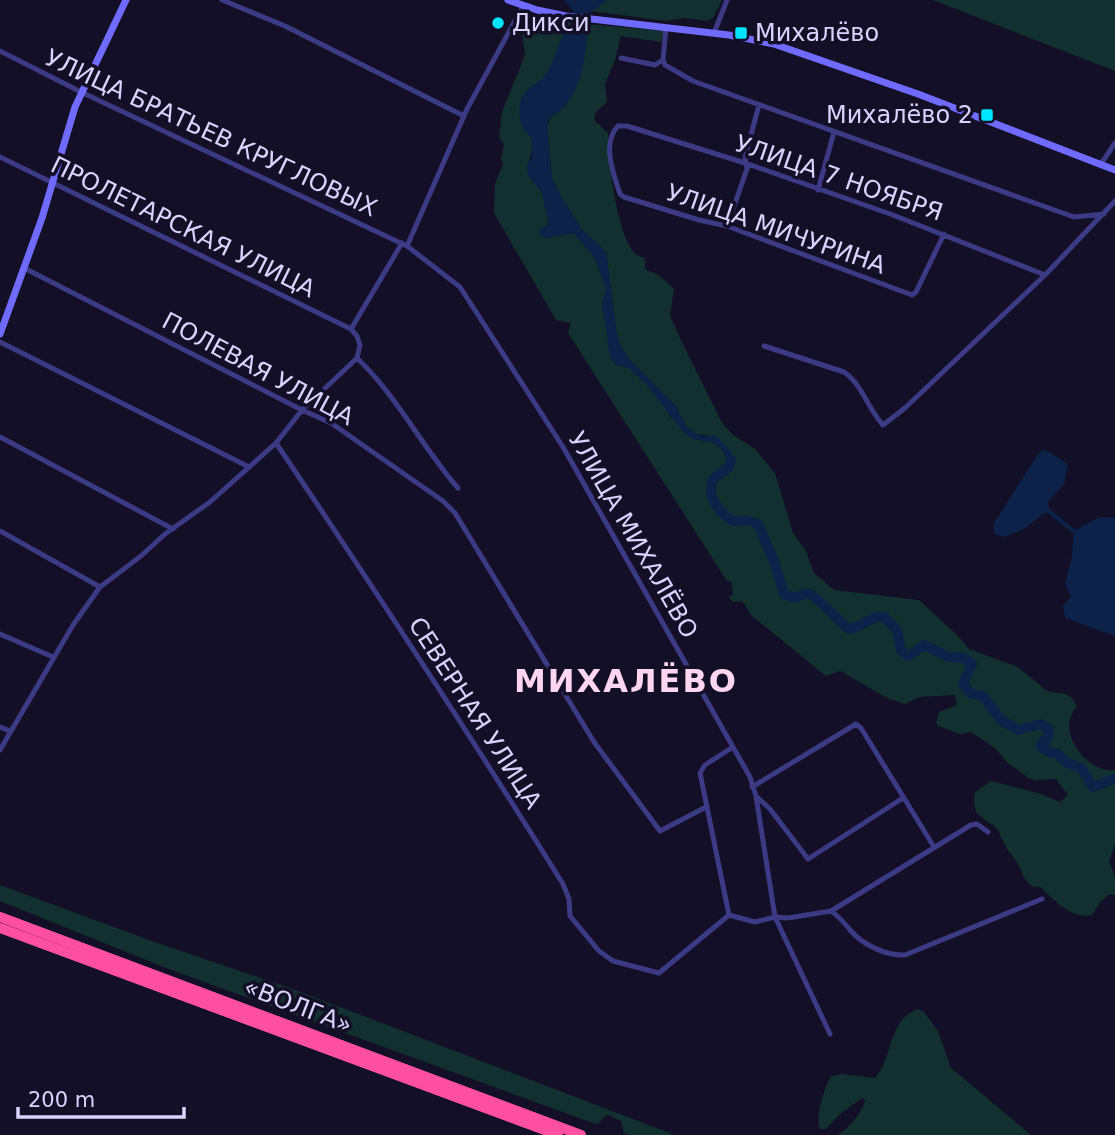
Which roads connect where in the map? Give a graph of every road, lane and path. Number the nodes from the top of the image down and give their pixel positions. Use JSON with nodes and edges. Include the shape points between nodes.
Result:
{"nodes":[{"id":1,"x":126,"y":0,"type":"edge"},
{"id":2,"x":222,"y":0,"type":"edge"},
{"id":3,"x":508,"y":0,"type":"edge"},
{"id":4,"x":727,"y":0,"type":"edge"},
{"id":5,"x":523,"y":6,"type":"junction"},
{"id":6,"x":666,"y":27,"type":"junction"},
{"id":7,"x":714,"y":33,"type":"junction"},
{"id":8,"x":0,"y":51,"type":"edge"},
{"id":9,"x":621,"y":58,"type":"dead end"},
{"id":10,"x":663,"y":60,"type":"junction"},
{"id":11,"x":81,"y":92,"type":"junction"},
{"id":12,"x":759,"y":105,"type":"junction"},
{"id":13,"x":464,"y":116,"type":"junction"},
{"id":14,"x":834,"y":132,"type":"junction"},
{"id":15,"x":1115,"y":143,"type":"edge"},
{"id":16,"x":0,"y":157,"type":"edge"},
{"id":17,"x":744,"y":163,"type":"junction"},
{"id":18,"x":1101,"y":164,"type":"junction"},
{"id":19,"x":1115,"y":170,"type":"edge"},
{"id":20,"x":53,"y":182,"type":"junction"},
{"id":21,"x":818,"y":190,"type":"junction"},
{"id":22,"x":624,"y":197,"type":"joint"},
{"id":23,"x":1115,"y":201,"type":"edge"},
{"id":24,"x":1104,"y":214,"type":"junction"},
{"id":25,"x":727,"y":226,"type":"junction"},
{"id":26,"x":944,"y":234,"type":"junction"},
{"id":27,"x":405,"y":244,"type":"junction"},
{"id":28,"x":24,"y":268,"type":"junction"},
{"id":29,"x":1045,"y":275,"type":"junction"},
{"id":30,"x":351,"y":329,"type":"junction"},
{"id":31,"x":0,"y":334,"type":"edge"},
{"id":32,"x":0,"y":342,"type":"edge"},
{"id":33,"x":764,"y":346,"type":"dead end"},
{"id":34,"x":358,"y":358,"type":"junction"},
{"id":35,"x":302,"y":410,"type":"junction"},
{"id":36,"x":0,"y":437,"type":"edge"},
{"id":37,"x":276,"y":443,"type":"junction"},
{"id":38,"x":248,"y":467,"type":"junction"},
{"id":39,"x":458,"y":488,"type":"dead end"},
{"id":40,"x":173,"y":529,"type":"junction"},
{"id":41,"x":0,"y":531,"type":"edge"},
{"id":42,"x":100,"y":587,"type":"junction"},
{"id":43,"x":0,"y":634,"type":"edge"},
{"id":44,"x":53,"y":657,"type":"junction"},
{"id":45,"x":0,"y":727,"type":"edge"},
{"id":46,"x":10,"y":731,"type":"junction"},
{"id":47,"x":733,"y":747,"type":"junction"},
{"id":48,"x":0,"y":750,"type":"edge"},
{"id":49,"x":752,"y":787,"type":"junction"},
{"id":50,"x":756,"y":796,"type":"junction"},
{"id":51,"x":904,"y":798,"type":"junction"},
{"id":52,"x":705,"y":807,"type":"junction"},
{"id":53,"x":988,"y":832,"type":"dead end"},
{"id":54,"x":934,"y":847,"type":"junction"},
{"id":55,"x":1042,"y":899,"type":"dead end"},
{"id":56,"x":831,"y":911,"type":"junction"},
{"id":57,"x":729,"y":915,"type":"junction"},
{"id":58,"x":0,"y":917,"type":"edge"},
{"id":59,"x":775,"y":917,"type":"junction"},
{"id":60,"x":0,"y":928,"type":"edge"},
{"id":61,"x":830,"y":1034,"type":"dead end"},
{"id":62,"x":558,"y":1135,"type":"edge"},
{"id":63,"x":581,"y":1135,"type":"edge"}],
"edges":[{"from":1,"to":11,"type":"main road"},
{"from":2,"to":13,"type":"street","via":[[285,26]]},
{"from":3,"to":5,"type":"main road"},
{"from":4,"to":7,"type":"street"},
{"from":5,"to":6,"type":"main road","via":[[579,18]]},
{"from":5,"to":13,"type":"street"},
{"from":6,"to":7,"type":"main road"},
{"from":6,"to":10,"type":"street"},
{"from":7,"to":18,"type":"main road","via":[[814,56]]},
{"from":8,"to":11,"type":"street","name":"УЛИЦА БРАТЬЕВ КРУГЛОВЫХ"},
{"from":9,"to":10,"type":"street","via":[[655,65]]},
{"from":10,"to":12,"type":"street","via":[[674,72],[693,81]]},
{"from":11,"to":20,"type":"main road"},
{"from":11,"to":27,"type":"street","name":"УЛИЦА БРАТЬЕВ КРУГЛОВЫХ"},
{"from":12,"to":14,"type":"street"},
{"from":12,"to":17,"type":"street"},
{"from":13,"to":27,"type":"street"},
{"from":14,"to":21,"type":"street"},
{"from":14,"to":24,"type":"street","via":[[1074,217]]},
{"from":15,"to":18,"type":"street"},
{"from":16,"to":20,"type":"street","name":"ПРОЛЕТАРСКАЯ УЛИЦА"},
{"from":17,"to":21,"type":"street","name":"УЛИЦА 7 НОЯБРЯ"},
{"from":17,"to":22,"type":"street","name":"УЛИЦА 7 НОЯБРЯ","via":[[618,126],[612,133],[610,156]]},
{"from":17,"to":25,"type":"street","via":[[747,169]]},
{"from":18,"to":19,"type":"main road"},
{"from":20,"to":28,"type":"main road"},
{"from":20,"to":30,"type":"street","name":"ПРОЛЕТАРСКАЯ УЛИЦА"},
{"from":21,"to":26,"type":"street","name":"УЛИЦА 7 НОЯБРЯ"},
{"from":22,"to":25,"type":"street","name":"УЛИЦА МИЧУРИНА"},
{"from":23,"to":24,"type":"street"},
{"from":24,"to":29,"type":"street"},
{"from":25,"to":26,"type":"street","name":"УЛИЦА МИЧУРИНА","via":[[912,295]]},
{"from":26,"to":29,"type":"street","name":"УЛИЦА 7 НОЯБРЯ"},
{"from":27,"to":30,"type":"street"},
{"from":27,"to":47,"type":"street","name":"УЛИЦА МИХАЛЁВО","via":[[460,287],[477,311],[563,447]]},
{"from":28,"to":31,"type":"main road"},
{"from":28,"to":35,"type":"street","name":"ПОЛЕВАЯ УЛИЦА"},
{"from":29,"to":33,"type":"street","via":[[883,425],[844,372]]},
{"from":30,"to":34,"type":"street","via":[[360,345]]},
{"from":32,"to":38,"type":"street"},
{"from":34,"to":35,"type":"street"},
{"from":34,"to":39,"type":"street"},
{"from":35,"to":37,"type":"street"},
{"from":35,"to":52,"type":"street","name":"ПОЛЕВАЯ УЛИЦА","via":[[331,423],[455,513],[588,731],[660,831]]},
{"from":36,"to":40,"type":"street"},
{"from":37,"to":38,"type":"street"},
{"from":37,"to":57,"type":"street","name":"СЕВЕРНАЯ УЛИЦА","via":[[564,884],[574,923],[606,957],[659,973]]},
{"from":38,"to":40,"type":"street"},
{"from":40,"to":42,"type":"street"},
{"from":41,"to":42,"type":"street"},
{"from":42,"to":44,"type":"street"},
{"from":43,"to":44,"type":"street"},
{"from":44,"to":46,"type":"street"},
{"from":45,"to":46,"type":"street"},
{"from":46,"to":48,"type":"street"},
{"from":47,"to":49,"type":"street","name":"УЛИЦА МИХАЛЁВО"},
{"from":47,"to":52,"type":"street","via":[[700,773]]},
{"from":49,"to":50,"type":"street","name":"УЛИЦА МИХАЛЁВО"},
{"from":49,"to":51,"type":"street","via":[[856,724]]},
{"from":50,"to":51,"type":"street","via":[[808,859]]},
{"from":50,"to":59,"type":"street","name":"УЛИЦА МИХАЛЁВО"},
{"from":51,"to":54,"type":"street"},
{"from":52,"to":57,"type":"street"},
{"from":53,"to":54,"type":"street","via":[[971,825]]},
{"from":54,"to":56,"type":"street"},
{"from":55,"to":56,"type":"street","via":[[894,956],[852,933]]},
{"from":56,"to":59,"type":"street"},
{"from":57,"to":59,"type":"street","via":[[755,922]]},
{"from":58,"to":63,"type":"highway","name":"«ВОЛГА»"},
{"from":59,"to":61,"type":"street","name":"УЛИЦА МИХАЛЁВО"},
{"from":60,"to":62,"type":"highway","name":"«ВОЛГА»"}]}
